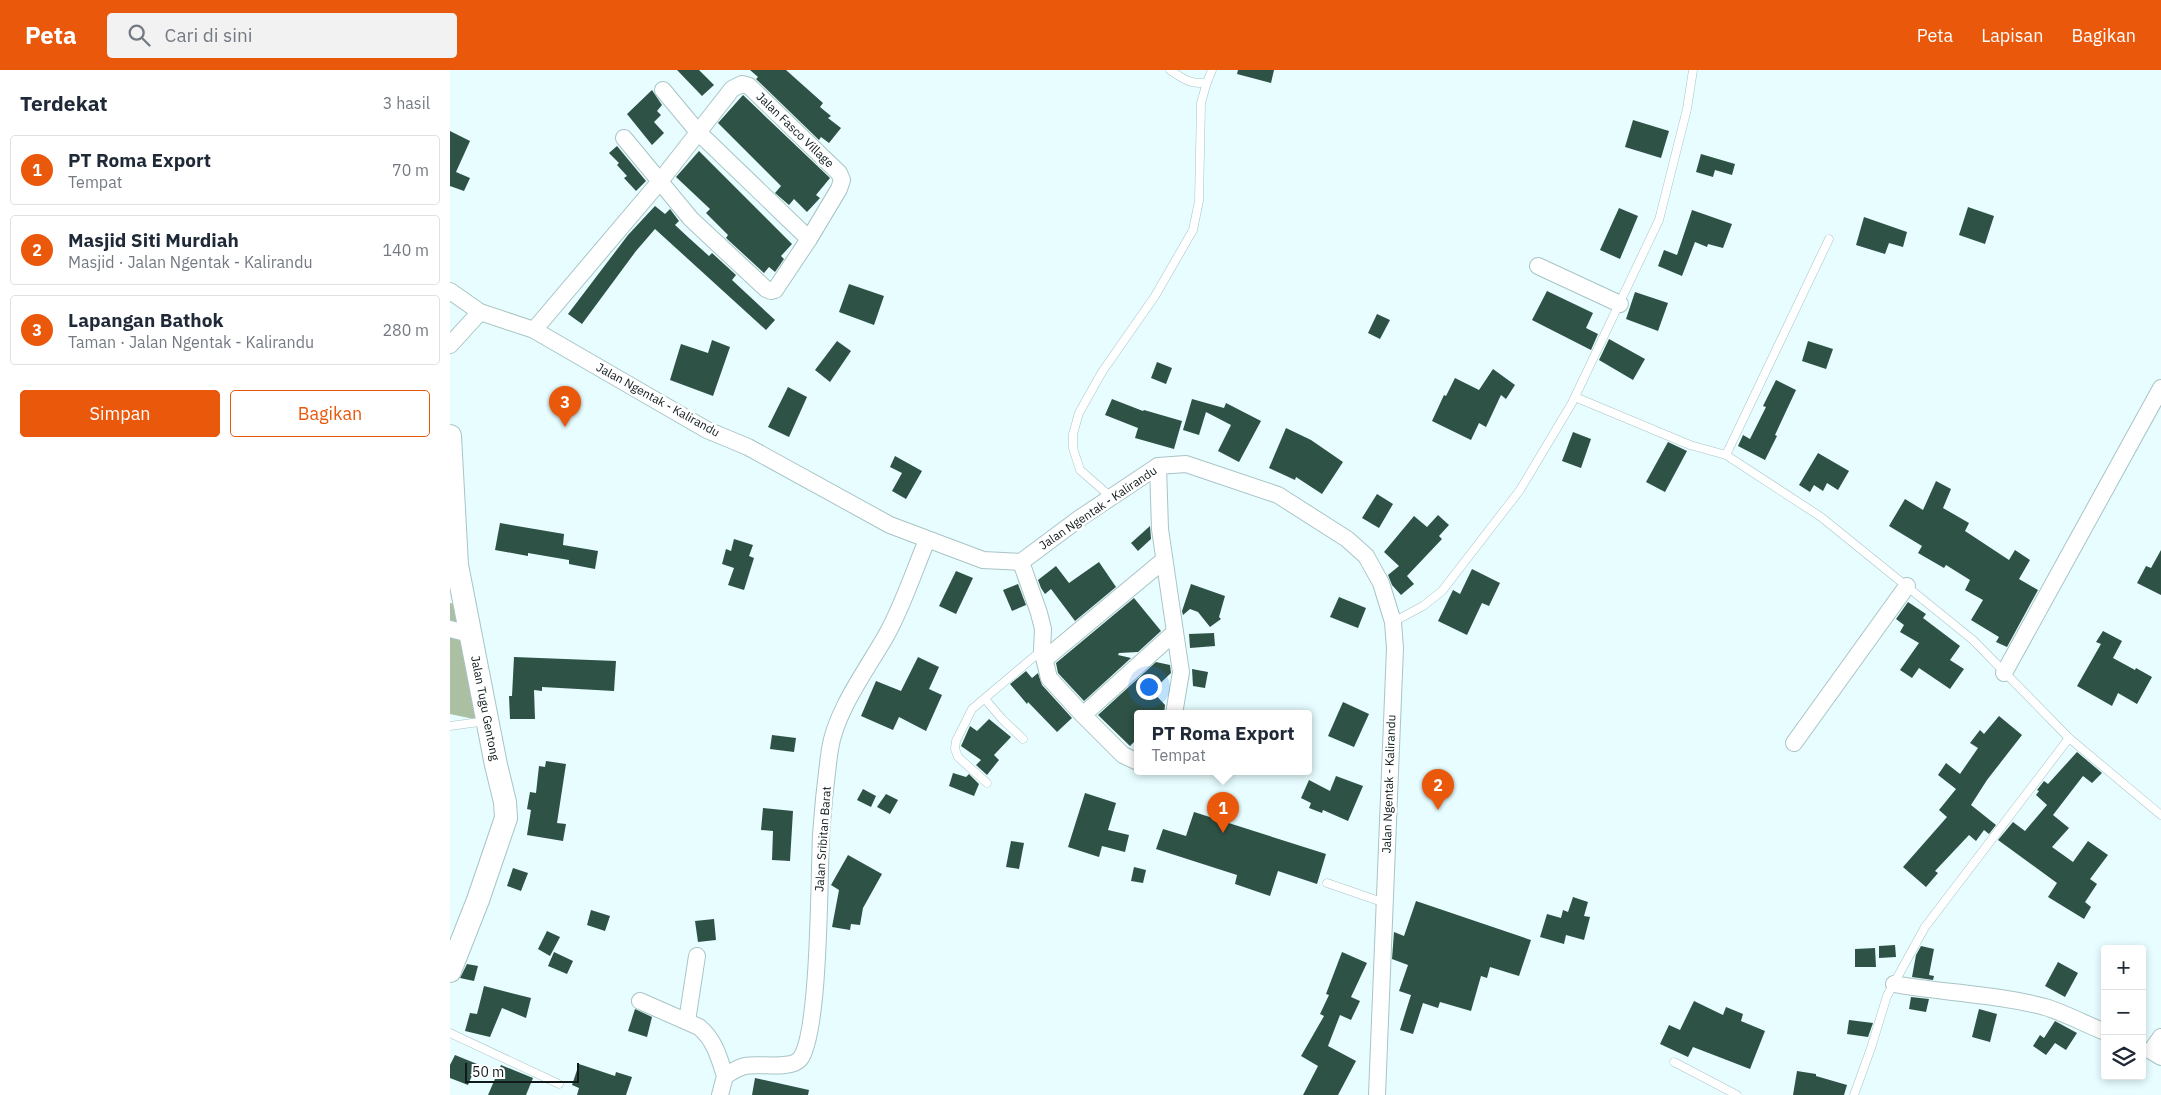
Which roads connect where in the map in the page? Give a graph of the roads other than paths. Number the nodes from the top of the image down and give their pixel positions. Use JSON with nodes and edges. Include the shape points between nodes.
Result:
{"nodes":[{"id":1,"x":1170,"y":70,"type":"edge"},
{"id":2,"x":1212,"y":70,"type":"edge"},
{"id":3,"x":1693,"y":70,"type":"edge"},
{"id":4,"x":1207,"y":82,"type":"junction"},
{"id":5,"x":663,"y":90,"type":"dead end"},
{"id":6,"x":698,"y":132,"type":"junction"},
{"id":7,"x":624,"y":138,"type":"dead end"},
{"id":8,"x":661,"y":180,"type":"junction"},
{"id":9,"x":809,"y":239,"type":"junction"},
{"id":10,"x":1829,"y":239,"type":"dead end"},
{"id":11,"x":1538,"y":266,"type":"dead end"},
{"id":12,"x":450,"y":291,"type":"edge"},
{"id":13,"x":1620,"y":304,"type":"junction"},
{"id":14,"x":480,"y":312,"type":"junction"},
{"id":15,"x":534,"y":330,"type":"junction"},
{"id":16,"x":450,"y":345,"type":"edge"},
{"id":17,"x":2161,"y":388,"type":"edge"},
{"id":18,"x":1575,"y":397,"type":"junction"},
{"id":19,"x":450,"y":436,"type":"edge"},
{"id":20,"x":1726,"y":455,"type":"junction"},
{"id":21,"x":1158,"y":466,"type":"junction"},
{"id":22,"x":1111,"y":497,"type":"junction"},
{"id":23,"x":927,"y":540,"type":"junction"},
{"id":24,"x":1164,"y":560,"type":"junction"},
{"id":25,"x":1021,"y":562,"type":"junction"},
{"id":26,"x":1907,"y":586,"type":"junction"},
{"id":27,"x":1393,"y":622,"type":"junction"},
{"id":28,"x":460,"y":631,"type":"edge"},
{"id":29,"x":1175,"y":632,"type":"junction"},
{"id":30,"x":1044,"y":654,"type":"junction"},
{"id":31,"x":2004,"y":673,"type":"junction"},
{"id":32,"x":985,"y":699,"type":"junction"},
{"id":33,"x":1175,"y":710,"type":"edge"},
{"id":34,"x":1083,"y":714,"type":"junction"},
{"id":35,"x":488,"y":721,"type":"junction"},
{"id":36,"x":450,"y":726,"type":"edge"},
{"id":37,"x":2069,"y":738,"type":"junction"},
{"id":38,"x":1023,"y":739,"type":"dead end"},
{"id":39,"x":1794,"y":743,"type":"dead end"},
{"id":40,"x":1134,"y":760,"type":"edge"},
{"id":41,"x":987,"y":783,"type":"dead end"},
{"id":42,"x":2161,"y":815,"type":"edge"},
{"id":43,"x":1327,"y":883,"type":"dead end"},
{"id":44,"x":1385,"y":903,"type":"junction"},
{"id":45,"x":697,"y":956,"type":"dead end"},
{"id":46,"x":450,"y":970,"type":"edge"},
{"id":47,"x":1894,"y":984,"type":"junction"},
{"id":48,"x":640,"y":1001,"type":"dead end"},
{"id":49,"x":687,"y":1021,"type":"junction"},
{"id":50,"x":2101,"y":1030,"type":"edge"},
{"id":51,"x":450,"y":1033,"type":"edge"},
{"id":52,"x":2161,"y":1037,"type":"edge"},
{"id":53,"x":2152,"y":1052,"type":"edge"},
{"id":54,"x":1674,"y":1062,"type":"dead end"},
{"id":55,"x":725,"y":1076,"type":"junction"},
{"id":56,"x":559,"y":1084,"type":"dead end"},
{"id":57,"x":720,"y":1095,"type":"edge"},
{"id":58,"x":1377,"y":1095,"type":"edge"},
{"id":59,"x":1737,"y":1095,"type":"edge"},
{"id":60,"x":1854,"y":1095,"type":"edge"}],
"edges":[{"from":1,"to":4,"type":"lane","via":[[1194,83]]},
{"from":2,"to":4,"type":"lane"},
{"from":3,"to":13,"type":"lane","via":[[1687,109],[1659,220]]},
{"from":4,"to":22,"type":"lane","via":[[1201,103],[1199,201],[1193,230],[1155,296],[1102,372],[1079,413],[1073,434],[1080,470]]},
{"from":5,"to":6,"type":"street"},
{"from":6,"to":8,"type":"street","name":"Jalan Fasco Village"},
{"from":6,"to":9,"type":"street"},
{"from":6,"to":9,"type":"street","name":"Jalan Fasco Village","via":[[732,89],[742,84],[749,86],[763,99],[839,173],[842,180]]},
{"from":7,"to":8,"type":"street","name":"Jalan Fasco Village"},
{"from":8,"to":9,"type":"street","name":"Jalan Fasco Village","via":[[691,219],[771,291],[775,290]]},
{"from":8,"to":15,"type":"street","name":"Jalan Fasco Village"},
{"from":10,"to":20,"type":"lane"},
{"from":11,"to":13,"type":"street"},
{"from":12,"to":14,"type":"street","name":"Jalan Ngentak - Kalirandu"},
{"from":13,"to":18,"type":"lane"},
{"from":14,"to":15,"type":"street","name":"Jalan Ngentak - Kalirandu"},
{"from":14,"to":16,"type":"street"},
{"from":15,"to":23,"type":"street","name":"Jalan Ngentak - Kalirandu","via":[[707,430],[748,447],[890,525]]},
{"from":17,"to":31,"type":"street"},
{"from":18,"to":20,"type":"lane","via":[[1690,445]]},
{"from":18,"to":27,"type":"lane","via":[[1520,490],[1442,591],[1423,606]]},
{"from":19,"to":28,"type":"main road","name":"Jalan Tugu Gentong"},
{"from":20,"to":26,"type":"lane","via":[[1821,517]]},
{"from":21,"to":22,"type":"street","name":"Jalan Ngentak - Kalirandu"},
{"from":21,"to":24,"type":"street"},
{"from":21,"to":27,"type":"street","name":"Jalan Ngentak - Kalirandu","via":[[1186,464],[1278,495],[1347,539],[1366,556],[1381,582]]},
{"from":22,"to":25,"type":"street","name":"Jalan Ngentak - Kalirandu"},
{"from":23,"to":25,"type":"street","name":"Jalan Ngentak - Kalirandu","via":[[983,560]]},
{"from":23,"to":55,"type":"street","name":"Jalan Sribitan Barat","via":[[888,632],[843,710],[830,746],[821,832],[813,999],[805,1050],[799,1060],[790,1064],[746,1066]]},
{"from":24,"to":29,"type":"street"},
{"from":24,"to":30,"type":"street"},
{"from":25,"to":30,"type":"street","via":[[1039,612]]},
{"from":26,"to":31,"type":"lane","via":[[1973,640]]},
{"from":26,"to":39,"type":"street"},
{"from":27,"to":44,"type":"street","name":"Jalan Ngentak - Kalirandu","via":[[1395,648]]},
{"from":28,"to":35,"type":"main road","name":"Jalan Tugu Gentong"},
{"from":29,"to":33,"type":"street","via":[[1181,672]]},
{"from":29,"to":34,"type":"street"},
{"from":30,"to":32,"type":"lane"},
{"from":30,"to":34,"type":"street","via":[[1049,678]]},
{"from":31,"to":37,"type":"lane"},
{"from":32,"to":38,"type":"lane"},
{"from":32,"to":41,"type":"lane","via":[[972,709],[956,740],[955,749],[963,763]]},
{"from":34,"to":40,"type":"street","via":[[1123,755]]},
{"from":35,"to":36,"type":"lane"},
{"from":35,"to":46,"type":"main road","name":"Jalan Tugu Gentong","via":[[506,818]]},
{"from":37,"to":42,"type":"lane"},
{"from":37,"to":47,"type":"lane","via":[[1925,927]]},
{"from":43,"to":44,"type":"lane"},
{"from":44,"to":58,"type":"street","name":"Jalan Ngentak - Kalirandu"},
{"from":45,"to":49,"type":"street"},
{"from":47,"to":50,"type":"street","via":[[1968,993],[2046,1008]]},
{"from":47,"to":60,"type":"lane","via":[[1887,996]]},
{"from":48,"to":49,"type":"street"},
{"from":49,"to":55,"type":"street","via":[[705,1032],[716,1048]]},
{"from":51,"to":56,"type":"lane"},
{"from":52,"to":53,"type":"street"},
{"from":54,"to":59,"type":"lane"},
{"from":55,"to":57,"type":"street"}]}
